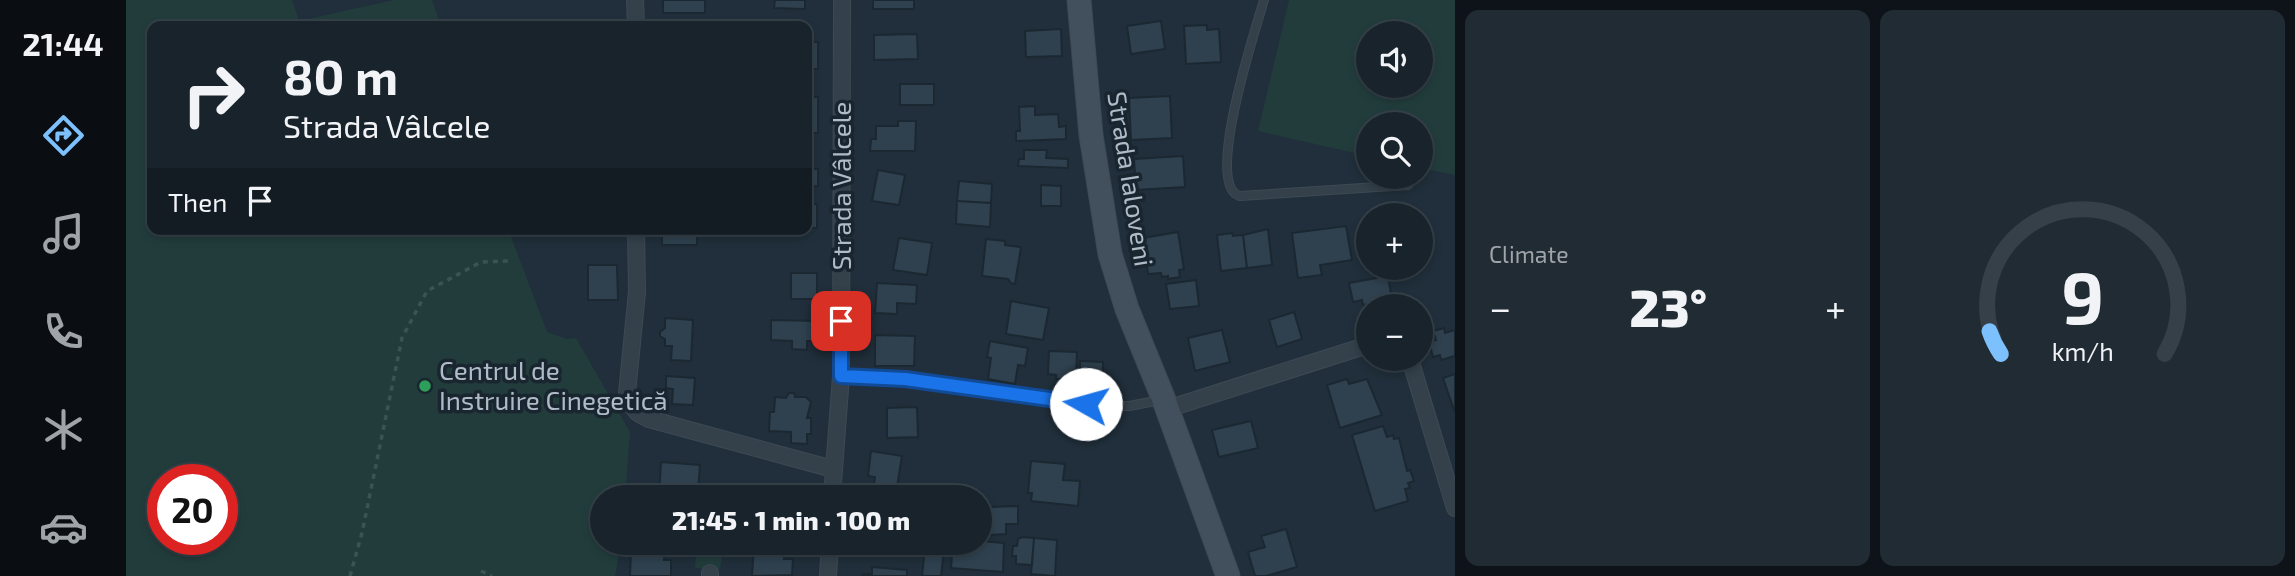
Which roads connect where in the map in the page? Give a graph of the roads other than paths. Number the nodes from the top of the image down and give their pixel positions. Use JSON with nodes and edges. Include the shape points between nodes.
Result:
{"nodes":[{"id":1,"x":635,"y":0,"type":"edge"},
{"id":2,"x":842,"y":0,"type":"edge"},
{"id":3,"x":1079,"y":0,"type":"edge"},
{"id":4,"x":1264,"y":0,"type":"edge"},
{"id":5,"x":636,"y":21,"type":"edge"},
{"id":6,"x":1356,"y":188,"type":"edge"},
{"id":7,"x":636,"y":235,"type":"edge"},
{"id":8,"x":1356,"y":348,"type":"edge"},
{"id":9,"x":1414,"y":371,"type":"edge"},
{"id":10,"x":841,"y":376,"type":"junction"},
{"id":11,"x":1165,"y":404,"type":"junction"},
{"id":12,"x":833,"y":469,"type":"junction"},
{"id":13,"x":832,"y":485,"type":"edge"},
{"id":14,"x":1453,"y":498,"type":"edge"},
{"id":15,"x":829,"y":555,"type":"edge"},
{"id":16,"x":828,"y":576,"type":"edge"},
{"id":17,"x":1228,"y":576,"type":"edge"}],
"edges":[{"from":1,"to":5,"type":"street"},
{"from":2,"to":10,"type":"street","name":"Strada Vâlcele"},
{"from":3,"to":11,"type":"street","name":"Strada Ialoveni","via":[[1091,135],[1110,254]]},
{"from":4,"to":6,"type":"lane","via":[[1232,118],[1229,189],[1240,196]]},
{"from":7,"to":12,"type":"street","via":[[630,404],[649,419]]},
{"from":8,"to":11,"type":"street"},
{"from":9,"to":14,"type":"street"},
{"from":10,"to":11,"type":"lane","via":[[905,379],[1102,405]]},
{"from":10,"to":12,"type":"street","name":"Strada Vâlcele"},
{"from":11,"to":17,"type":"street","name":"Strada Ialoveni"},
{"from":12,"to":13,"type":"street","name":"Strada Vâlcele"},
{"from":15,"to":16,"type":"street"}]}
